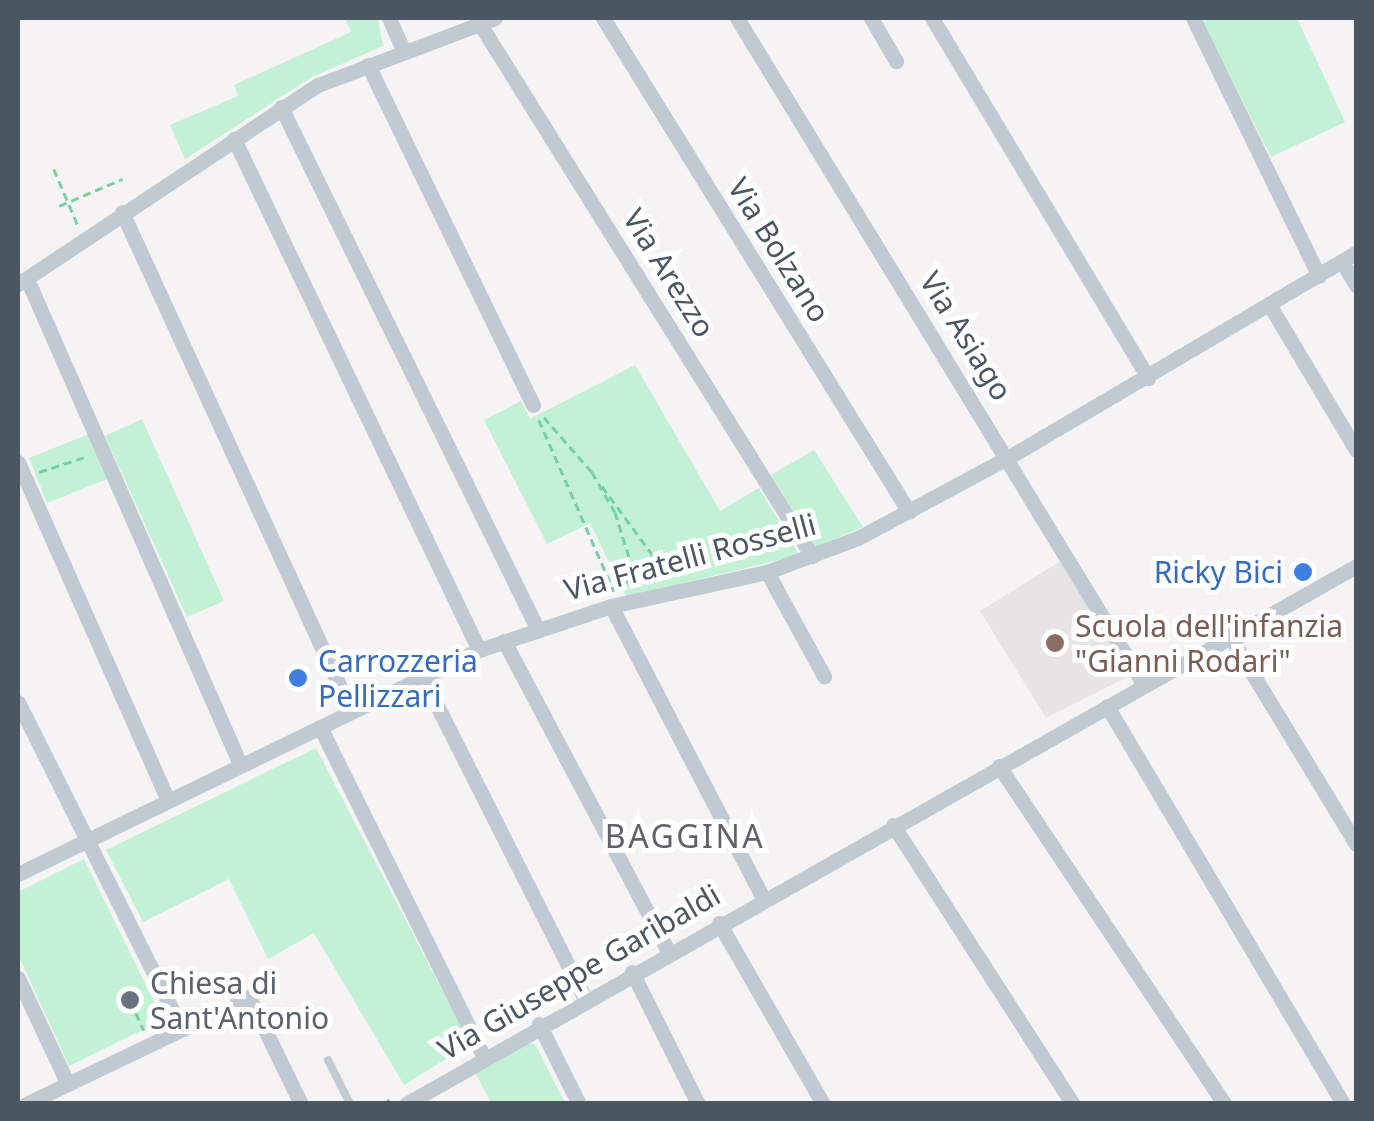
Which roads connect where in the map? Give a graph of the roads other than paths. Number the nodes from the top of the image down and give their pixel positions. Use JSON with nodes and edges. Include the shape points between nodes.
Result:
{"nodes":[{"id":1,"x":389,"y":18,"type":"edge"},
{"id":2,"x":603,"y":18,"type":"edge"},
{"id":3,"x":737,"y":18,"type":"edge"},
{"id":4,"x":871,"y":18,"type":"edge"},
{"id":5,"x":932,"y":18,"type":"edge"},
{"id":6,"x":1193,"y":18,"type":"edge"},
{"id":7,"x":487,"y":19,"type":"edge"},
{"id":8,"x":404,"y":50,"type":"junction"},
{"id":9,"x":896,"y":61,"type":"dead end"},
{"id":10,"x":368,"y":65,"type":"junction"},
{"id":11,"x":282,"y":107,"type":"junction"},
{"id":12,"x":234,"y":139,"type":"junction"},
{"id":13,"x":122,"y":212,"type":"junction"},
{"id":14,"x":1349,"y":258,"type":"edge"},
{"id":15,"x":1319,"y":276,"type":"junction"},
{"id":16,"x":22,"y":281,"type":"edge"},
{"id":17,"x":1356,"y":285,"type":"edge"},
{"id":18,"x":1269,"y":304,"type":"junction"},
{"id":19,"x":1148,"y":378,"type":"junction"},
{"id":20,"x":533,"y":404,"type":"road end"},
{"id":21,"x":1356,"y":450,"type":"edge"},
{"id":22,"x":1009,"y":458,"type":"junction"},
{"id":23,"x":20,"y":469,"type":"edge"},
{"id":24,"x":909,"y":512,"type":"junction"},
{"id":25,"x":812,"y":556,"type":"junction"},
{"id":26,"x":1356,"y":568,"type":"edge"},
{"id":27,"x":767,"y":572,"type":"junction"},
{"id":28,"x":615,"y":605,"type":"junction"},
{"id":29,"x":537,"y":628,"type":"junction"},
{"id":30,"x":1229,"y":635,"type":"junction"},
{"id":31,"x":504,"y":641,"type":"junction"},
{"id":32,"x":479,"y":650,"type":"junction"},
{"id":33,"x":824,"y":676,"type":"dead end"},
{"id":34,"x":422,"y":678,"type":"junction"},
{"id":35,"x":1144,"y":685,"type":"junction"},
{"id":36,"x":18,"y":702,"type":"edge"},
{"id":37,"x":1107,"y":706,"type":"junction"},
{"id":38,"x":351,"y":711,"type":"junction"},
{"id":39,"x":320,"y":728,"type":"junction"},
{"id":40,"x":240,"y":764,"type":"junction"},
{"id":41,"x":998,"y":766,"type":"junction"},
{"id":42,"x":167,"y":799,"type":"junction"},
{"id":43,"x":893,"y":826,"type":"junction"},
{"id":44,"x":84,"y":841,"type":"junction"},
{"id":45,"x":1356,"y":844,"type":"edge"},
{"id":46,"x":18,"y":874,"type":"edge"},
{"id":47,"x":763,"y":898,"type":"junction"},
{"id":48,"x":718,"y":923,"type":"junction"},
{"id":49,"x":668,"y":951,"type":"junction"},
{"id":50,"x":632,"y":972,"type":"junction"},
{"id":51,"x":18,"y":978,"type":"edge"},
{"id":52,"x":585,"y":999,"type":"junction"},
{"id":53,"x":539,"y":1024,"type":"junction"},
{"id":54,"x":181,"y":1028,"type":"junction"},
{"id":55,"x":484,"y":1057,"type":"junction"},
{"id":56,"x":328,"y":1060,"type":"dead end"},
{"id":57,"x":66,"y":1082,"type":"junction"},
{"id":58,"x":428,"y":1098,"type":"edge"},
{"id":59,"x":26,"y":1104,"type":"edge"},
{"id":60,"x":301,"y":1104,"type":"edge"},
{"id":61,"x":350,"y":1104,"type":"edge"},
{"id":62,"x":406,"y":1104,"type":"edge"},
{"id":63,"x":579,"y":1104,"type":"edge"},
{"id":64,"x":698,"y":1104,"type":"edge"},
{"id":65,"x":823,"y":1104,"type":"edge"},
{"id":66,"x":1074,"y":1104,"type":"edge"},
{"id":67,"x":1224,"y":1104,"type":"edge"},
{"id":68,"x":1342,"y":1104,"type":"edge"}],
"edges":[{"from":1,"to":8,"type":"street"},
{"from":2,"to":24,"type":"street","name":"Via Bolzano"},
{"from":3,"to":22,"type":"street","name":"Via Asiago"},
{"from":4,"to":9,"type":"street"},
{"from":5,"to":19,"type":"street"},
{"from":6,"to":15,"type":"street"},
{"from":7,"to":8,"type":"street"},
{"from":7,"to":25,"type":"street","name":"Via Arezzo"},
{"from":8,"to":10,"type":"street"},
{"from":10,"to":11,"type":"street"},
{"from":10,"to":20,"type":"street"},
{"from":11,"to":12,"type":"street"},
{"from":11,"to":29,"type":"street"},
{"from":12,"to":13,"type":"street"},
{"from":12,"to":32,"type":"street"},
{"from":13,"to":16,"type":"street"},
{"from":13,"to":38,"type":"street"},
{"from":14,"to":15,"type":"street","name":"Via Fratelli Rosselli"},
{"from":14,"to":17,"type":"street"},
{"from":15,"to":18,"type":"street","name":"Via Fratelli Rosselli"},
{"from":16,"to":40,"type":"street"},
{"from":18,"to":19,"type":"street","name":"Via Fratelli Rosselli"},
{"from":18,"to":21,"type":"street"},
{"from":19,"to":22,"type":"street","name":"Via Fratelli Rosselli"},
{"from":22,"to":24,"type":"street","name":"Via Fratelli Rosselli"},
{"from":22,"to":35,"type":"street","name":"Via Asiago"},
{"from":23,"to":42,"type":"street"},
{"from":24,"to":25,"type":"street","name":"Via Fratelli Rosselli"},
{"from":25,"to":27,"type":"street","name":"Via Fratelli Rosselli"},
{"from":26,"to":30,"type":"street","name":"Via Giuseppe Garibaldi"},
{"from":27,"to":28,"type":"street","name":"Via Fratelli Rosselli"},
{"from":27,"to":33,"type":"street"},
{"from":28,"to":29,"type":"street","name":"Via Fratelli Rosselli"},
{"from":28,"to":47,"type":"street"},
{"from":29,"to":31,"type":"street","name":"Via Fratelli Rosselli"},
{"from":30,"to":35,"type":"street","name":"Via Giuseppe Garibaldi"},
{"from":30,"to":45,"type":"street"},
{"from":31,"to":32,"type":"street","name":"Via Fratelli Rosselli"},
{"from":31,"to":49,"type":"street"},
{"from":32,"to":34,"type":"street","name":"Via Fratelli Rosselli"},
{"from":34,"to":38,"type":"street","name":"Via Fratelli Rosselli"},
{"from":34,"to":52,"type":"street"},
{"from":35,"to":37,"type":"street","name":"Via Giuseppe Garibaldi"},
{"from":36,"to":44,"type":"street"},
{"from":37,"to":41,"type":"street","name":"Via Giuseppe Garibaldi"},
{"from":37,"to":68,"type":"street"},
{"from":38,"to":39,"type":"street","name":"Via Fratelli Rosselli"},
{"from":39,"to":40,"type":"street","name":"Via Fratelli Rosselli"},
{"from":39,"to":55,"type":"street"},
{"from":40,"to":42,"type":"street","name":"Via Fratelli Rosselli"},
{"from":41,"to":43,"type":"street","name":"Via Giuseppe Garibaldi"},
{"from":41,"to":67,"type":"street"},
{"from":42,"to":44,"type":"street","name":"Via Fratelli Rosselli"},
{"from":43,"to":47,"type":"street","name":"Via Giuseppe Garibaldi"},
{"from":43,"to":66,"type":"street"},
{"from":44,"to":46,"type":"street","name":"Via Fratelli Rosselli"},
{"from":44,"to":54,"type":"street"},
{"from":47,"to":48,"type":"street","name":"Via Giuseppe Garibaldi"},
{"from":48,"to":49,"type":"street","name":"Via Giuseppe Garibaldi"},
{"from":48,"to":65,"type":"street"},
{"from":49,"to":50,"type":"street","name":"Via Giuseppe Garibaldi"},
{"from":50,"to":52,"type":"street","name":"Via Giuseppe Garibaldi"},
{"from":50,"to":64,"type":"street"},
{"from":51,"to":57,"type":"street"},
{"from":52,"to":53,"type":"street","name":"Via Giuseppe Garibaldi"},
{"from":53,"to":55,"type":"street","name":"Via Giuseppe Garibaldi"},
{"from":53,"to":63,"type":"street"},
{"from":54,"to":57,"type":"street"},
{"from":54,"to":60,"type":"street","via":[[241,998],[255,1001]]},
{"from":55,"to":58,"type":"street","name":"Via Giuseppe Garibaldi"},
{"from":56,"to":61,"type":"lane"},
{"from":57,"to":59,"type":"street"},
{"from":58,"to":62,"type":"street","name":"Via Giuseppe Garibaldi"}]}
